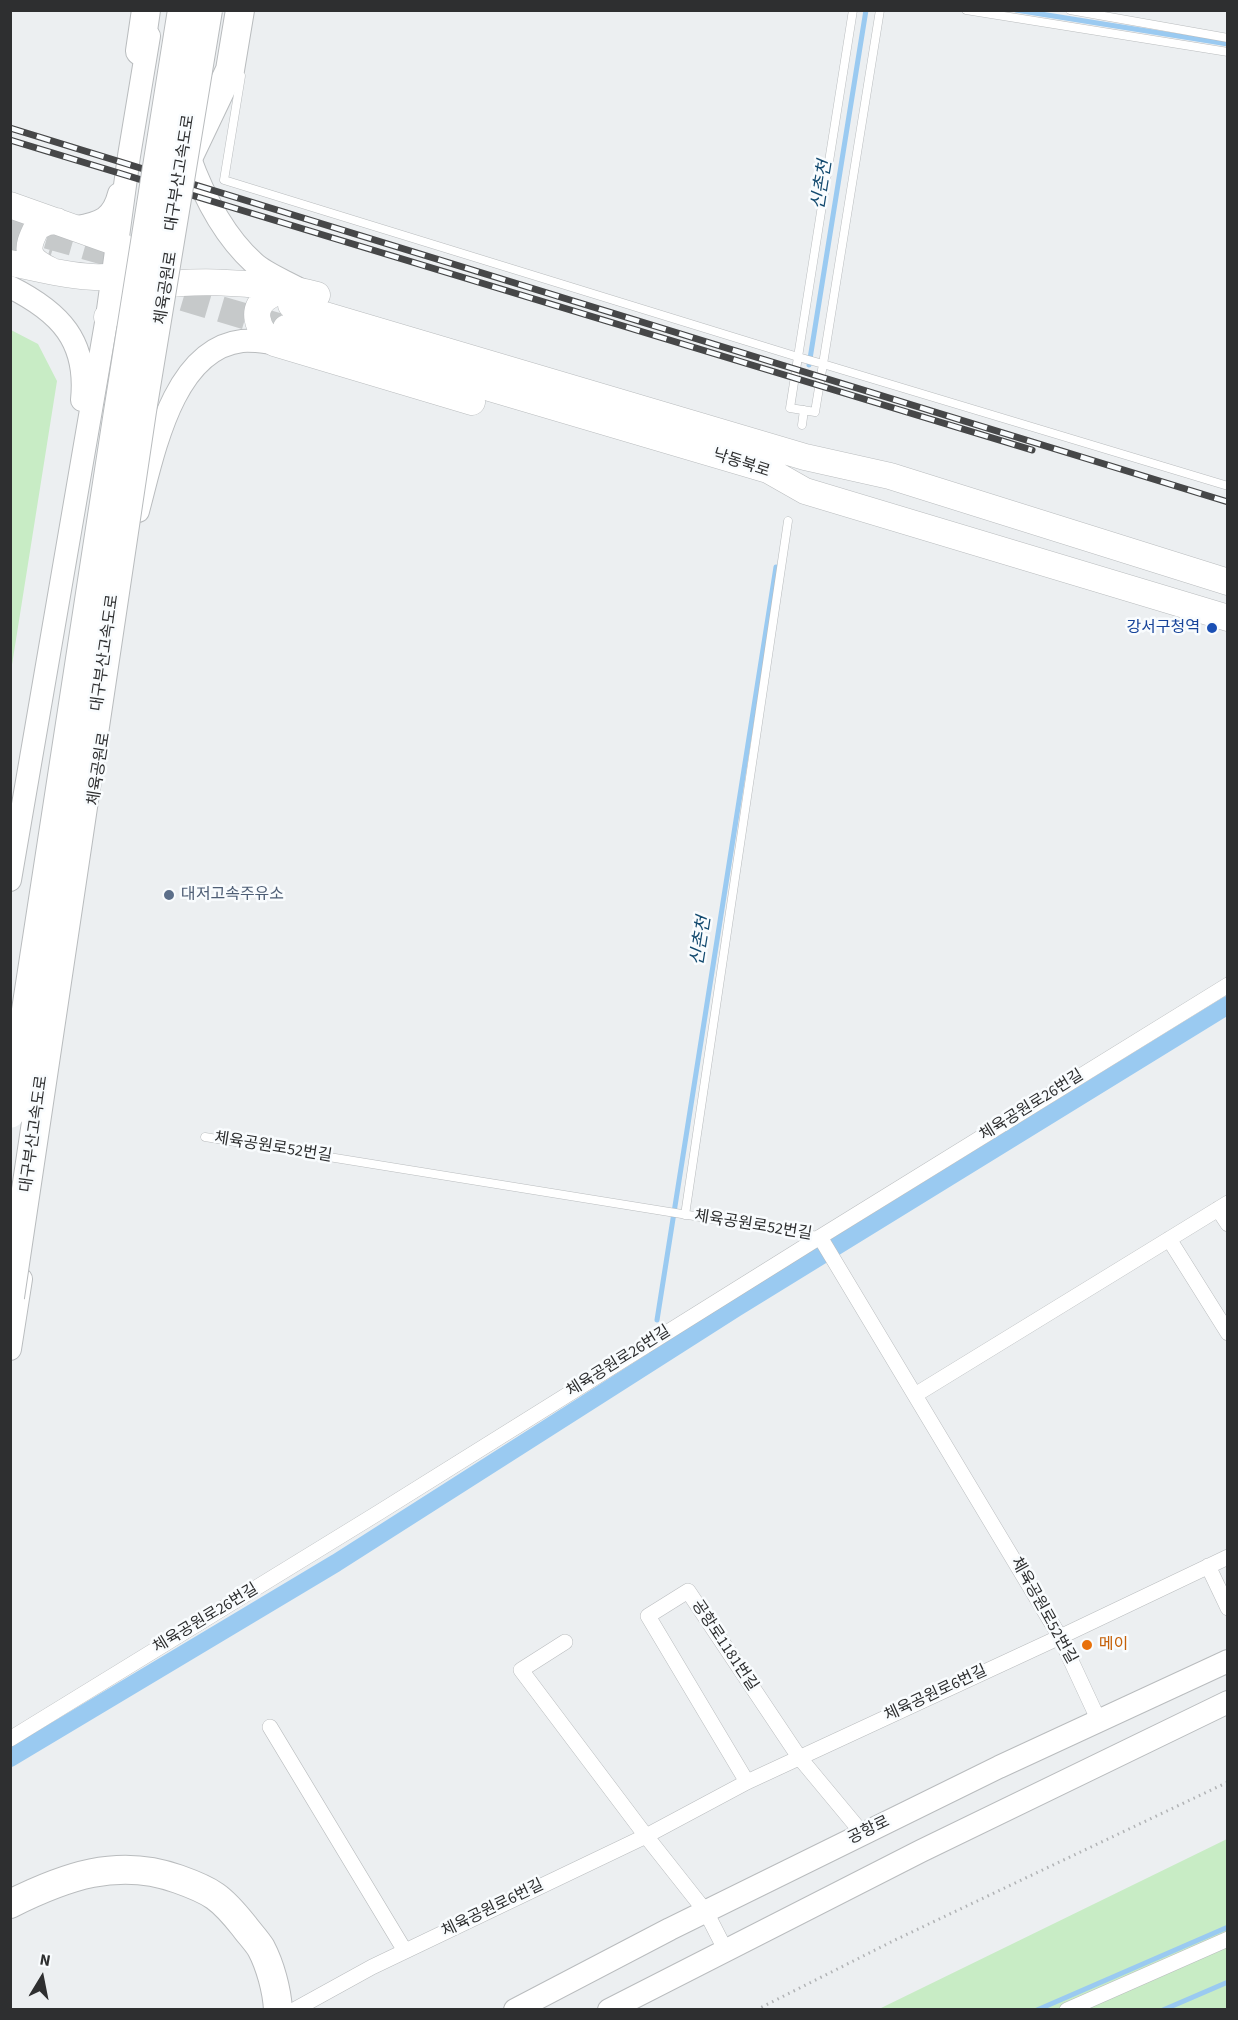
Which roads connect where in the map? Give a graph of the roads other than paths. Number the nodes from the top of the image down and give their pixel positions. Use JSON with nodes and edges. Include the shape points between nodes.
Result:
{"nodes":[{"id":1,"x":146,"y":10,"type":"edge"},
{"id":2,"x":153,"y":10,"type":"edge"},
{"id":3,"x":182,"y":10,"type":"edge"},
{"id":4,"x":208,"y":10,"type":"edge"},
{"id":5,"x":213,"y":10,"type":"edge"},
{"id":6,"x":240,"y":10,"type":"edge"},
{"id":7,"x":853,"y":10,"type":"edge"},
{"id":8,"x":880,"y":10,"type":"edge"},
{"id":9,"x":966,"y":10,"type":"edge"},
{"id":10,"x":1070,"y":10,"type":"edge"},
{"id":11,"x":1227,"y":38,"type":"edge"},
{"id":12,"x":140,"y":51,"type":"joint"},
{"id":13,"x":1227,"y":52,"type":"edge"},
{"id":14,"x":242,"y":67,"type":"dead end"},
{"id":15,"x":129,"y":156,"type":"junction"},
{"id":16,"x":189,"y":156,"type":"junction"},
{"id":17,"x":10,"y":207,"type":"edge"},
{"id":18,"x":178,"y":216,"type":"joint"},
{"id":19,"x":67,"y":224,"type":"junction"},
{"id":20,"x":117,"y":243,"type":"junction"},
{"id":21,"x":10,"y":249,"type":"edge"},
{"id":22,"x":10,"y":262,"type":"edge"},
{"id":23,"x":50,"y":270,"type":"junction"},
{"id":24,"x":113,"y":277,"type":"junction"},
{"id":25,"x":156,"y":279,"type":"junction"},
{"id":26,"x":10,"y":287,"type":"edge"},
{"id":27,"x":107,"y":317,"type":"junction"},
{"id":28,"x":288,"y":317,"type":"junction"},
{"id":29,"x":162,"y":323,"type":"joint"},
{"id":30,"x":798,"y":357,"type":"junction"},
{"id":31,"x":823,"y":364,"type":"junction"},
{"id":32,"x":804,"y":410,"type":"junction"},
{"id":33,"x":802,"y":425,"type":"dead end"},
{"id":34,"x":890,"y":476,"type":"junction"},
{"id":35,"x":1227,"y":486,"type":"edge"},
{"id":36,"x":805,"y":491,"type":"junction"},
{"id":37,"x":788,"y":521,"type":"dead end"},
{"id":38,"x":134,"y":527,"type":"junction"},
{"id":39,"x":1131,"y":552,"type":"junction"},
{"id":40,"x":64,"y":568,"type":"junction"},
{"id":41,"x":1227,"y":569,"type":"edge"},
{"id":42,"x":1227,"y":582,"type":"edge"},
{"id":43,"x":1227,"y":618,"type":"edge"},
{"id":44,"x":10,"y":880,"type":"edge"},
{"id":45,"x":1226,"y":989,"type":"edge"},
{"id":46,"x":10,"y":1114,"type":"edge"},
{"id":47,"x":205,"y":1137,"type":"dead end"},
{"id":48,"x":1222,"y":1206,"type":"edge"},
{"id":49,"x":685,"y":1215,"type":"junction"},
{"id":50,"x":1227,"y":1224,"type":"edge"},
{"id":51,"x":820,"y":1237,"type":"junction"},
{"id":52,"x":1169,"y":1239,"type":"junction"},
{"id":53,"x":10,"y":1297,"type":"edge"},
{"id":54,"x":1227,"y":1333,"type":"edge"},
{"id":55,"x":10,"y":1349,"type":"edge"},
{"id":56,"x":915,"y":1395,"type":"junction"},
{"id":57,"x":1227,"y":1557,"type":"edge"},
{"id":58,"x":1208,"y":1566,"type":"junction"},
{"id":59,"x":1227,"y":1608,"type":"edge"},
{"id":60,"x":1060,"y":1637,"type":"junction"},
{"id":61,"x":565,"y":1642,"type":"dead end"},
{"id":62,"x":1227,"y":1661,"type":"edge"},
{"id":63,"x":1227,"y":1702,"type":"edge"},
{"id":64,"x":1099,"y":1720,"type":"junction"},
{"id":65,"x":270,"y":1727,"type":"dead end"},
{"id":66,"x":10,"y":1738,"type":"edge"},
{"id":67,"x":799,"y":1757,"type":"junction"},
{"id":68,"x":747,"y":1782,"type":"junction"},
{"id":69,"x":863,"y":1834,"type":"junction"},
{"id":70,"x":646,"y":1836,"type":"junction"},
{"id":71,"x":10,"y":1904,"type":"edge"},
{"id":72,"x":706,"y":1912,"type":"junction"},
{"id":73,"x":1227,"y":1940,"type":"edge"},
{"id":74,"x":725,"y":1949,"type":"junction"},
{"id":75,"x":405,"y":1951,"type":"junction"},
{"id":76,"x":283,"y":2008,"type":"edge"},
{"id":77,"x":515,"y":2010,"type":"edge"},
{"id":78,"x":609,"y":2010,"type":"edge"},
{"id":79,"x":1067,"y":2010,"type":"edge"}],
"edges":[{"from":1,"to":12,"type":"highway"},
{"from":2,"to":15,"type":"main road"},
{"from":3,"to":46,"type":"highway","name":"대구부산고속도로","bridge":true},
{"from":4,"to":53,"type":"highway","name":"대구부산고속도로","bridge":true,"via":[[142,411]]},
{"from":5,"to":16,"type":"main road"},
{"from":6,"to":16,"type":"highway","via":[[230,69]]},
{"from":7,"to":30,"type":"lane"},
{"from":8,"to":31,"type":"lane"},
{"from":9,"to":13,"type":"lane"},
{"from":10,"to":11,"type":"lane"},
{"from":12,"to":15,"type":"main road"},
{"from":14,"to":30,"type":"lane","via":[[224,180]]},
{"from":15,"to":19,"type":"main road","via":[[116,207],[94,224]]},
{"from":15,"to":20,"type":"main road"},
{"from":16,"to":18,"type":"main road"},
{"from":16,"to":28,"type":"main road","via":[[224,228],[255,264]]},
{"from":17,"to":19,"type":"main road"},
{"from":17,"to":21,"type":"main road","via":[[20,224],[19,238]]},
{"from":18,"to":25,"type":"main road","via":[[167,245],[156,259]]},
{"from":19,"to":20,"type":"main road"},
{"from":19,"to":23,"type":"main road","via":[[47,222],[37,227],[29,248],[30,256]]},
{"from":20,"to":24,"type":"main road"},
{"from":20,"to":25,"type":"main road","via":[[134,254]]},
{"from":22,"to":23,"type":"main road"},
{"from":23,"to":24,"type":"main road"},
{"from":24,"to":25,"type":"main road","via":[[136,271]]},
{"from":24,"to":27,"type":"main road"},
{"from":25,"to":27,"type":"main road","via":[[122,299]]},
{"from":25,"to":28,"type":"main road","via":[[234,283]]},
{"from":25,"to":29,"type":"main road"},
{"from":26,"to":40,"type":"main road","via":[[41,304],[63,324],[76,343],[81,362],[83,390],[64,525]]},
{"from":27,"to":40,"type":"main road"},
{"from":28,"to":34,"type":"main road","name":"낙동북로","via":[[805,457]]},
{"from":28,"to":34,"type":"main road","via":[[796,439]]},
{"from":28,"to":36,"type":"main road","via":[[712,471]]},
{"from":28,"to":36,"type":"main road","name":"낙동북로","via":[[768,470]]},
{"from":28,"to":38,"type":"main road","via":[[243,341],[227,345],[202,360],[188,376],[169,407]]},
{"from":29,"to":38,"type":"main road","name":"체육공원로"},
{"from":30,"to":31,"type":"lane"},
{"from":30,"to":32,"type":"lane","via":[[789,408]]},
{"from":31,"to":32,"type":"lane","via":[[815,412]]},
{"from":31,"to":35,"type":"lane"},
{"from":32,"to":33,"type":"lane"},
{"from":34,"to":39,"type":"main road","name":"낙동북로"},
{"from":36,"to":43,"type":"main road","name":"낙동북로"},
{"from":37,"to":49,"type":"lane"},
{"from":38,"to":55,"type":"main road","name":"체육공원로"},
{"from":39,"to":41,"type":"main road"},
{"from":39,"to":42,"type":"main road","name":"낙동북로"},
{"from":40,"to":44,"type":"main road"},
{"from":45,"to":51,"type":"street","name":"체육공원로26번길"},
{"from":47,"to":49,"type":"lane","name":"체육공원로52번길"},
{"from":48,"to":50,"type":"street"},
{"from":48,"to":52,"type":"street"},
{"from":49,"to":51,"type":"lane","name":"체육공원로52번길"},
{"from":51,"to":56,"type":"street","name":"체육공원로52번길"},
{"from":51,"to":66,"type":"street","name":"체육공원로26번길"},
{"from":52,"to":54,"type":"street"},
{"from":52,"to":56,"type":"street"},
{"from":56,"to":60,"type":"street","name":"체육공원로52번길"},
{"from":57,"to":58,"type":"street","name":"체육공원로6번길"},
{"from":58,"to":59,"type":"street"},
{"from":58,"to":60,"type":"street","name":"체육공원로6번길"},
{"from":60,"to":64,"type":"street","name":"체육공원로52번길"},
{"from":60,"to":67,"type":"street","name":"체육공원로6번길"},
{"from":61,"to":70,"type":"street","via":[[521,1670]]},
{"from":62,"to":64,"type":"main road","name":"공항로"},
{"from":63,"to":74,"type":"main road"},
{"from":64,"to":69,"type":"main road","name":"공항로"},
{"from":65,"to":75,"type":"street"},
{"from":67,"to":68,"type":"street","name":"체육공원로6번길"},
{"from":67,"to":68,"type":"street","name":"공항로1181번길","via":[[688,1591],[648,1616]]},
{"from":67,"to":69,"type":"street","name":"공항로1181번길"},
{"from":68,"to":70,"type":"street","name":"체육공원로6번길"},
{"from":69,"to":72,"type":"main road","name":"공항로"},
{"from":70,"to":72,"type":"street"},
{"from":70,"to":75,"type":"street","name":"체육공원로6번길"},
{"from":71,"to":76,"type":"highway","via":[[39,1890],[106,1870],[135,1868],[166,1875],[213,1893],[231,1910],[261,1947]]},
{"from":72,"to":74,"type":"street"},
{"from":72,"to":77,"type":"main road","name":"공항로"},
{"from":73,"to":79,"type":"street"},
{"from":74,"to":78,"type":"main road"},
{"from":75,"to":76,"type":"street","name":"체육공원로6번길"}]}
